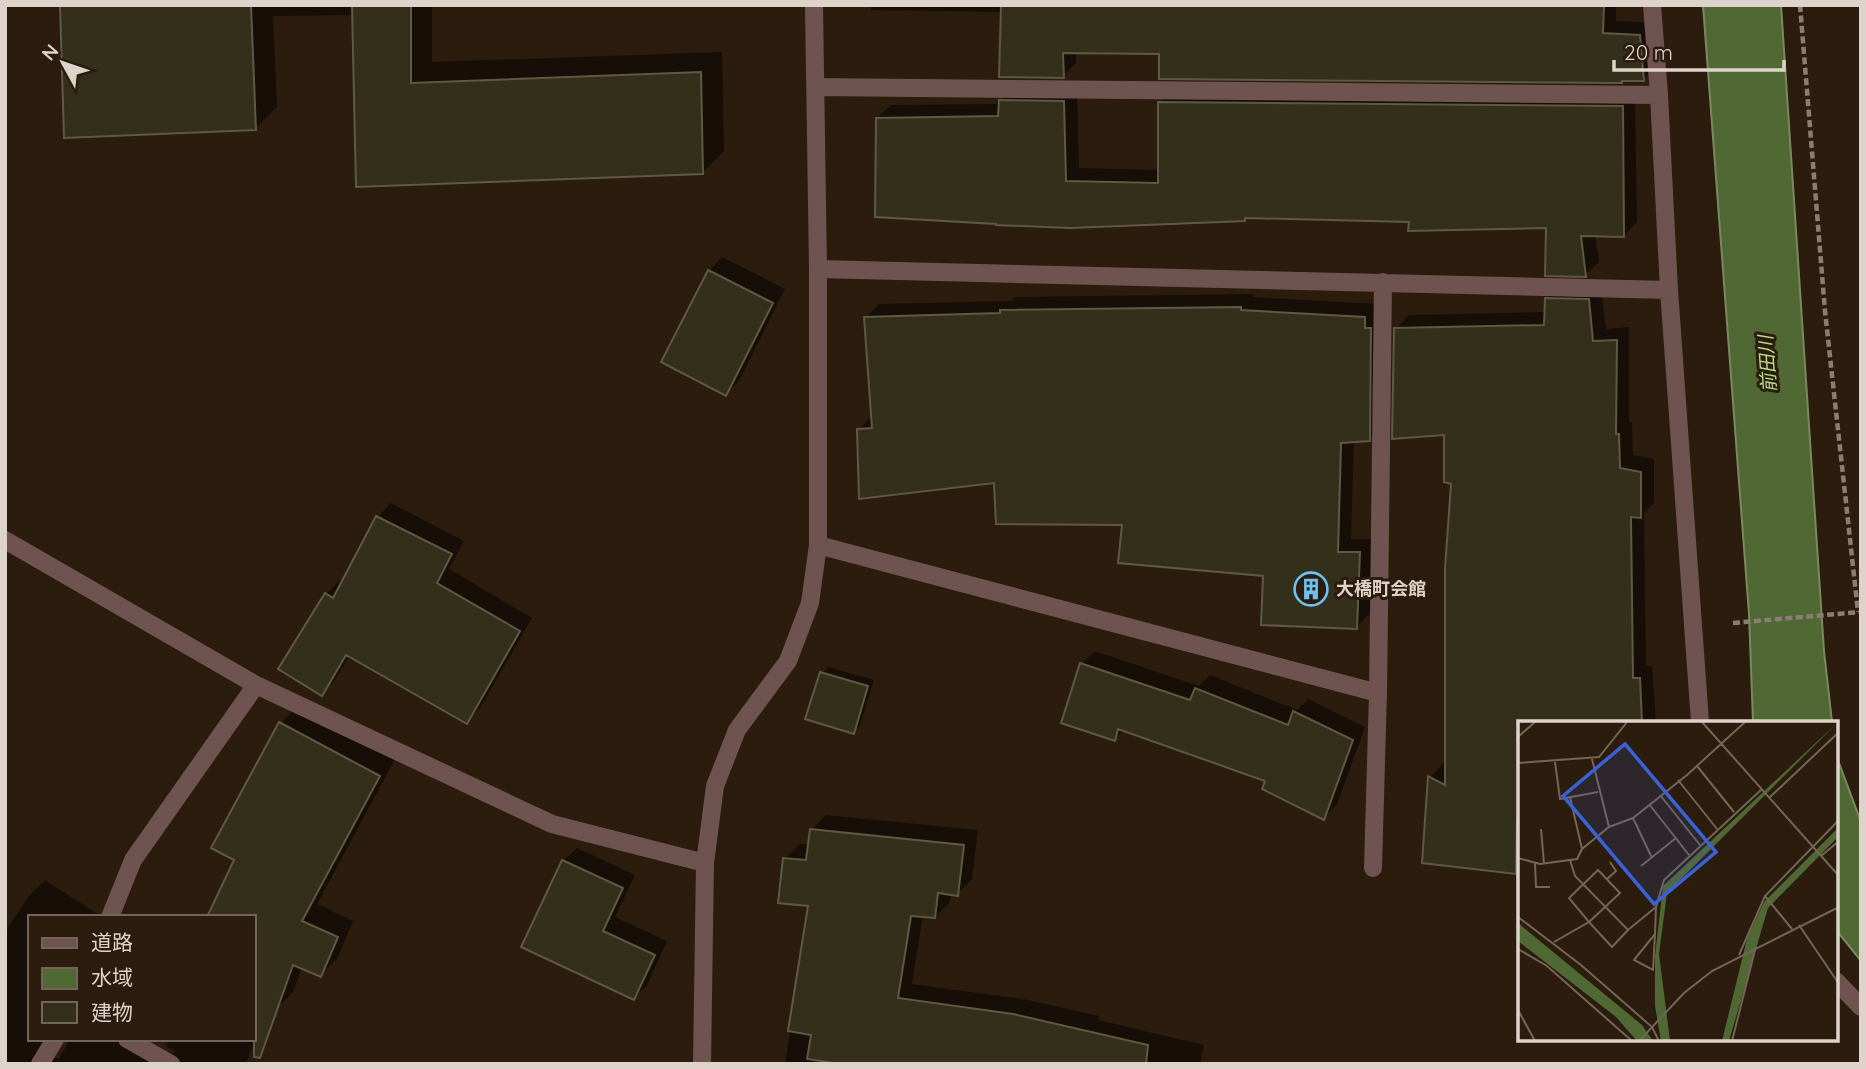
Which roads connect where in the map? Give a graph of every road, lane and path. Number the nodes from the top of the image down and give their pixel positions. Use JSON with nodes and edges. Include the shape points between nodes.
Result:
{"nodes":[{"id":1,"x":814,"y":5,"type":"edge"},
{"id":2,"x":1652,"y":5,"type":"edge"},
{"id":3,"x":1800,"y":5,"type":"edge"},
{"id":4,"x":815,"y":87,"type":"junction"},
{"id":5,"x":1660,"y":95,"type":"junction"},
{"id":6,"x":818,"y":269,"type":"junction"},
{"id":7,"x":1383,"y":282,"type":"junction"},
{"id":8,"x":1669,"y":290,"type":"junction"},
{"id":9,"x":5,"y":540,"type":"edge"},
{"id":10,"x":818,"y":545,"type":"junction"},
{"id":11,"x":1859,"y":612,"type":"edge"},
{"id":12,"x":1692,"y":626,"type":"junction"},
{"id":13,"x":256,"y":685,"type":"junction"},
{"id":14,"x":1378,"y":693,"type":"junction"},
{"id":15,"x":1700,"y":721,"type":"edge"},
{"id":16,"x":705,"y":863,"type":"junction"},
{"id":17,"x":1373,"y":868,"type":"dead end"},
{"id":18,"x":111,"y":915,"type":"edge"},
{"id":19,"x":1838,"y":983,"type":"edge"},
{"id":20,"x":1861,"y":1007,"type":"edge"},
{"id":21,"x":54,"y":1041,"type":"edge"},
{"id":22,"x":131,"y":1041,"type":"edge"},
{"id":23,"x":40,"y":1064,"type":"edge"},
{"id":24,"x":171,"y":1064,"type":"edge"},
{"id":25,"x":702,"y":1064,"type":"edge"}],
"edges":[{"from":1,"to":4,"type":"street"},
{"from":2,"to":5,"type":"street"},
{"from":3,"to":11,"type":"path","via":[[1825,311]]},
{"from":4,"to":5,"type":"street"},
{"from":4,"to":6,"type":"street"},
{"from":5,"to":8,"type":"street"},
{"from":6,"to":7,"type":"street"},
{"from":6,"to":10,"type":"street"},
{"from":7,"to":8,"type":"street"},
{"from":7,"to":14,"type":"street"},
{"from":8,"to":12,"type":"street"},
{"from":9,"to":13,"type":"street"},
{"from":10,"to":14,"type":"street"},
{"from":10,"to":16,"type":"street","via":[[810,603],[788,661],[737,730],[715,786]]},
{"from":11,"to":12,"type":"path"},
{"from":12,"to":15,"type":"street"},
{"from":13,"to":16,"type":"street","via":[[552,824]]},
{"from":13,"to":18,"type":"street","via":[[133,860]]},
{"from":14,"to":17,"type":"street"},
{"from":16,"to":25,"type":"street"},
{"from":19,"to":20,"type":"street"},
{"from":21,"to":23,"type":"street"},
{"from":22,"to":24,"type":"street"}]}
